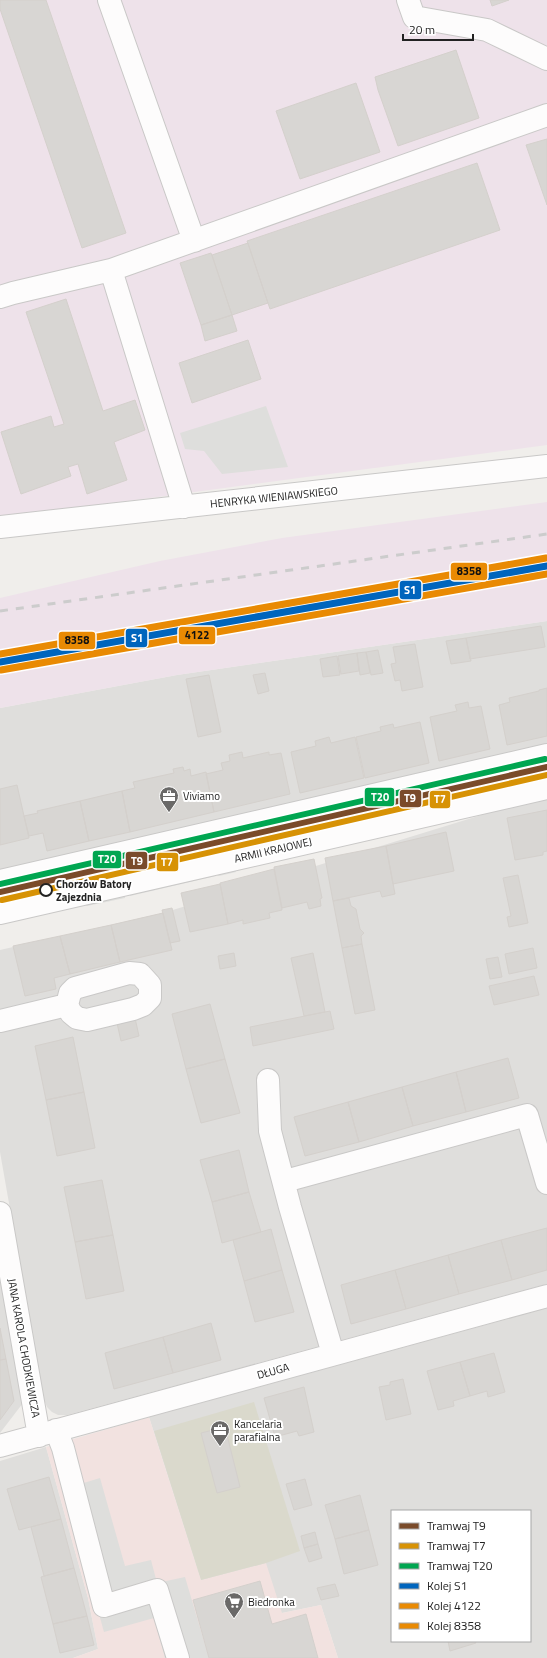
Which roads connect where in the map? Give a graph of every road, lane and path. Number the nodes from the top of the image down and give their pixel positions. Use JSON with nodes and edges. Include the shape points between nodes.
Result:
{"nodes":[{"id":1,"x":109,"y":0,"type":"edge"},
{"id":2,"x":408,"y":0,"type":"edge"},
{"id":3,"x":547,"y":59,"type":"edge"},
{"id":4,"x":547,"y":115,"type":"edge"},
{"id":5,"x":194,"y":241,"type":"junction"},
{"id":6,"x":111,"y":270,"type":"junction"},
{"id":7,"x":0,"y":297,"type":"edge"},
{"id":8,"x":547,"y":466,"type":"edge"},
{"id":9,"x":184,"y":507,"type":"junction"},
{"id":10,"x":0,"y":528,"type":"edge"},
{"id":11,"x":547,"y":756,"type":"edge"},
{"id":12,"x":547,"y":788,"type":"edge"},
{"id":13,"x":0,"y":881,"type":"edge"},
{"id":14,"x":0,"y":913,"type":"edge"},
{"id":15,"x":66,"y":1005,"type":"dead end"},
{"id":16,"x":0,"y":1021,"type":"edge"},
{"id":17,"x":268,"y":1080,"type":"dead end"},
{"id":18,"x":284,"y":1181,"type":"junction"},
{"id":19,"x":547,"y":1183,"type":"edge"},
{"id":20,"x":0,"y":1213,"type":"edge"},
{"id":21,"x":547,"y":1296,"type":"edge"},
{"id":22,"x":333,"y":1354,"type":"junction"},
{"id":23,"x":48,"y":1433,"type":"junction"},
{"id":24,"x":0,"y":1446,"type":"edge"},
{"id":25,"x":178,"y":1658,"type":"edge"}],
"edges":[{"from":1,"to":5,"type":"street"},
{"from":2,"to":3,"type":"street","via":[[414,17],[487,30]]},
{"from":4,"to":5,"type":"street"},
{"from":5,"to":6,"type":"street"},
{"from":6,"to":7,"type":"street"},
{"from":6,"to":9,"type":"street"},
{"from":8,"to":9,"type":"street","name":"HENRYKA WIENIAWSKIEGO"},
{"from":9,"to":10,"type":"street","name":"HENRYKA WIENIAWSKIEGO"},
{"from":11,"to":13,"type":"street"},
{"from":12,"to":14,"type":"street","name":"ARMII KRAJOWEJ"},
{"from":15,"to":16,"type":"street"},
{"from":17,"to":18,"type":"street","via":[[270,1131]]},
{"from":18,"to":19,"type":"street","via":[[527,1115]]},
{"from":18,"to":22,"type":"street"},
{"from":20,"to":23,"type":"street","name":"JANA KAROLA CHODKIEWICZA"},
{"from":21,"to":22,"type":"street","name":"DŁUGA"},
{"from":22,"to":23,"type":"street","name":"DŁUGA"},
{"from":23,"to":24,"type":"street","name":"DŁUGA"},
{"from":23,"to":25,"type":"street","name":"JANA KAROLA CHODKIEWICZA","via":[[63,1448],[104,1606],[157,1590]]}]}
